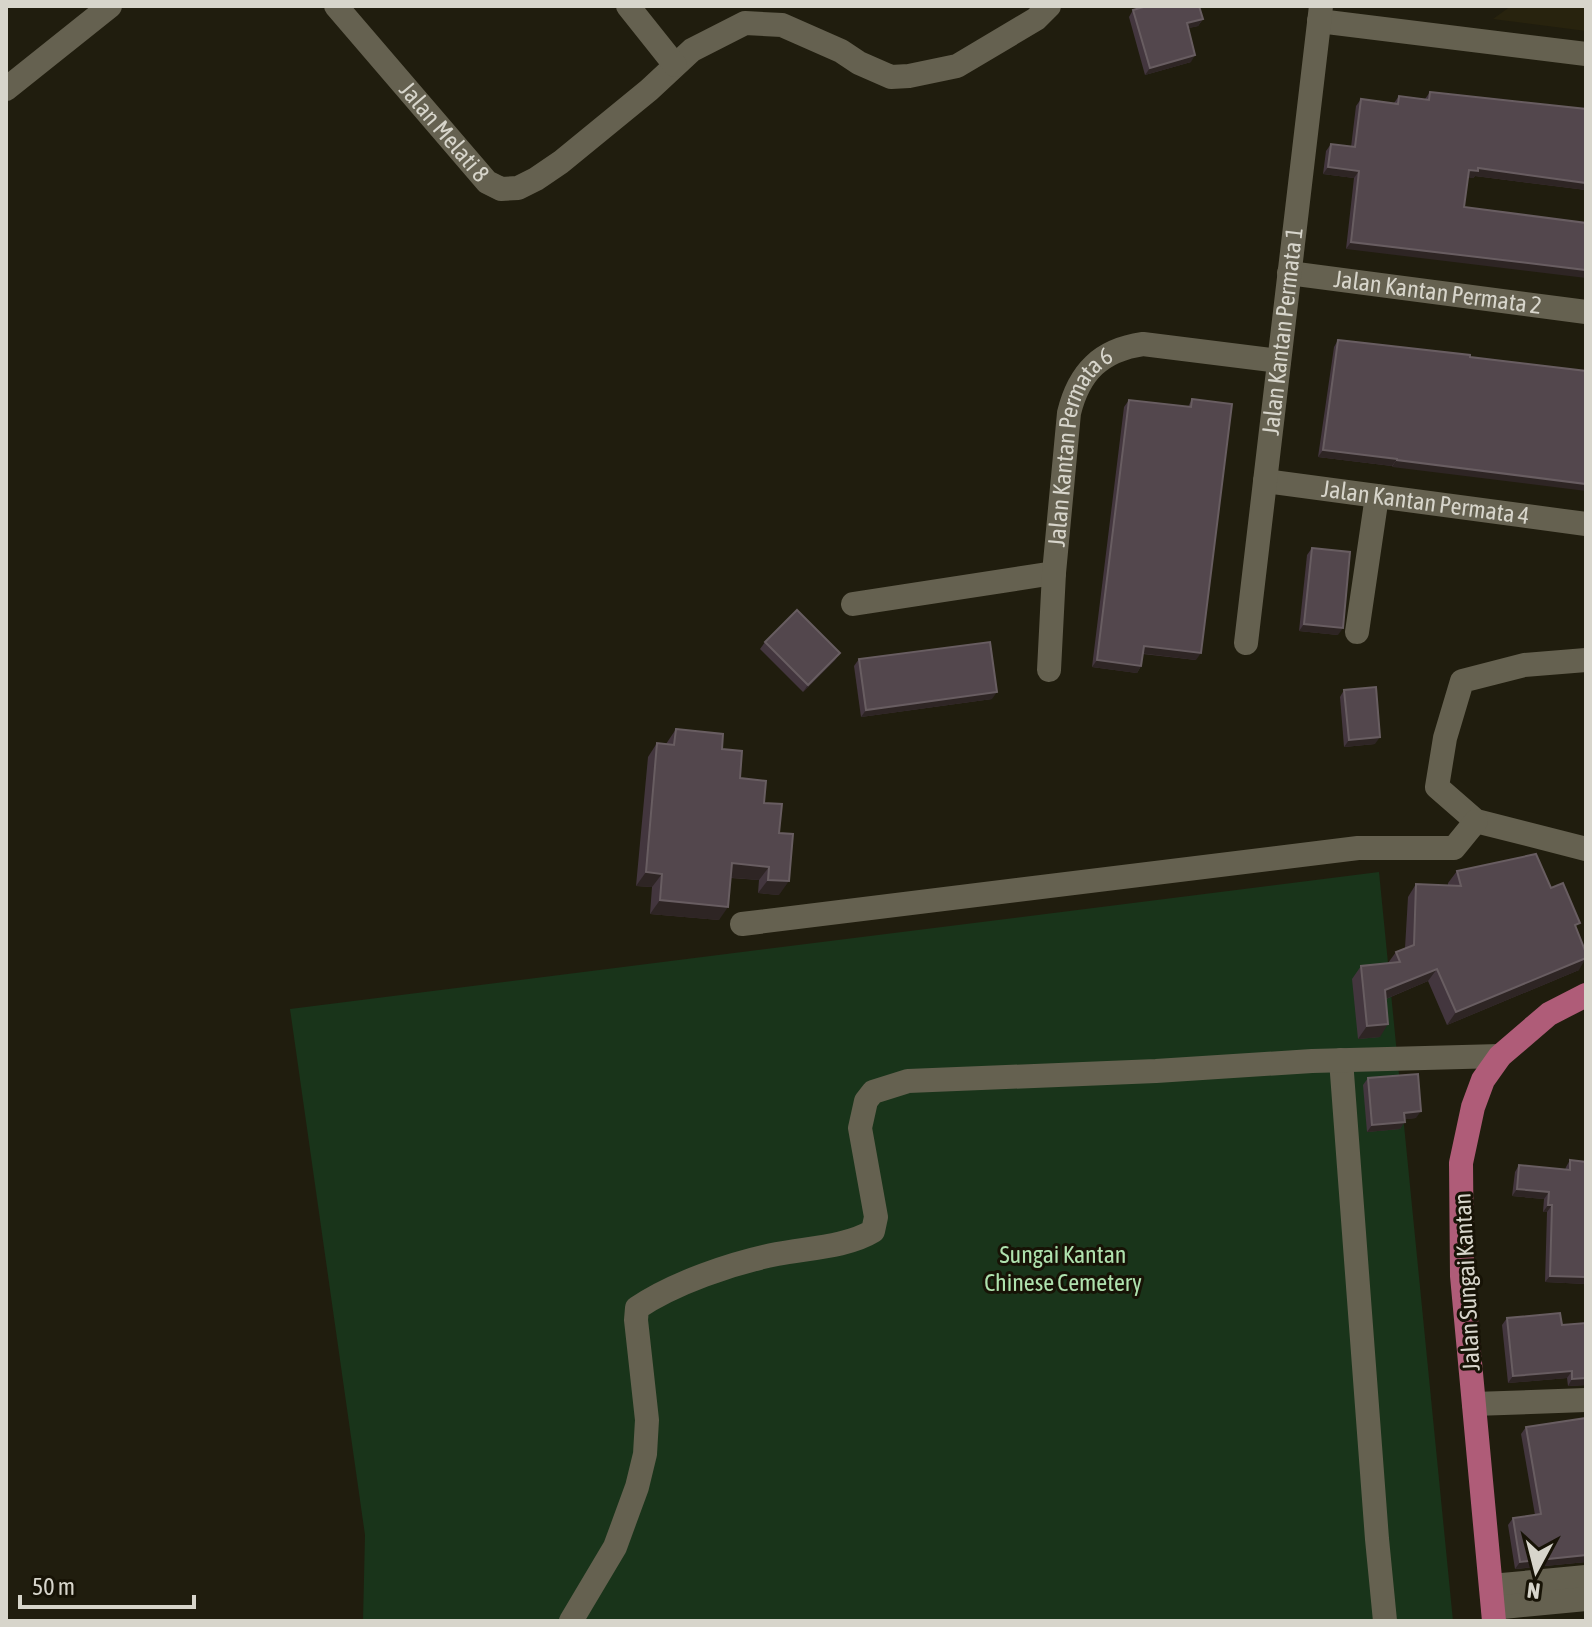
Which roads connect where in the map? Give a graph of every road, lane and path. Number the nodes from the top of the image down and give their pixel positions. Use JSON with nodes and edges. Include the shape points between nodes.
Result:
{"nodes":[{"id":1,"x":110,"y":6,"type":"edge"},
{"id":2,"x":336,"y":6,"type":"edge"},
{"id":3,"x":628,"y":6,"type":"edge"},
{"id":4,"x":1049,"y":6,"type":"edge"},
{"id":5,"x":1320,"y":14,"type":"edge"},
{"id":6,"x":1586,"y":54,"type":"edge"},
{"id":7,"x":675,"y":65,"type":"junction"},
{"id":8,"x":6,"y":89,"type":"edge"},
{"id":9,"x":1289,"y":273,"type":"junction"},
{"id":10,"x":1586,"y":312,"type":"edge"},
{"id":11,"x":1279,"y":361,"type":"junction"},
{"id":12,"x":1265,"y":481,"type":"junction"},
{"id":13,"x":1377,"y":496,"type":"junction"},
{"id":14,"x":1586,"y":524,"type":"edge"},
{"id":15,"x":1054,"y":573,"type":"junction"},
{"id":16,"x":853,"y":604,"type":"dead end"},
{"id":17,"x":1357,"y":632,"type":"dead end"},
{"id":18,"x":1246,"y":643,"type":"dead end"},
{"id":19,"x":1586,"y":660,"type":"edge"},
{"id":20,"x":1049,"y":670,"type":"dead end"},
{"id":21,"x":1476,"y":821,"type":"junction"},
{"id":22,"x":1586,"y":849,"type":"edge"},
{"id":23,"x":742,"y":924,"type":"dead end"},
{"id":24,"x":1586,"y":995,"type":"edge"},
{"id":25,"x":1500,"y":1056,"type":"junction"},
{"id":26,"x":1341,"y":1060,"type":"junction"},
{"id":27,"x":1586,"y":1400,"type":"edge"},
{"id":28,"x":1474,"y":1404,"type":"junction"},
{"id":29,"x":1586,"y":1577,"type":"edge"},
{"id":30,"x":1586,"y":1599,"type":"edge"},
{"id":31,"x":1493,"y":1605,"type":"edge"},
{"id":32,"x":571,"y":1621,"type":"edge"},
{"id":33,"x":1385,"y":1621,"type":"edge"}],
"edges":[{"from":1,"to":8,"type":"street"},
{"from":2,"to":7,"type":"street","name":"Jalan Melati 8","via":[[487,182],[501,189],[518,188],[561,162]]},
{"from":3,"to":7,"type":"street"},
{"from":4,"to":7,"type":"street","via":[[957,66],[909,76],[891,77],[782,25],[745,23],[692,50]]},
{"from":5,"to":6,"type":"street"},
{"from":5,"to":9,"type":"street","name":"Jalan Kantan Permata 1"},
{"from":9,"to":10,"type":"street","name":"Jalan Kantan Permata 2"},
{"from":9,"to":11,"type":"street","name":"Jalan Kantan Permata 1"},
{"from":11,"to":12,"type":"street","name":"Jalan Kantan Permata 1"},
{"from":11,"to":15,"type":"street","name":"Jalan Kantan Permata 6","via":[[1143,344],[1106,356],[1087,371],[1069,413]]},
{"from":12,"to":13,"type":"street","name":"Jalan Kantan Permata 4"},
{"from":12,"to":18,"type":"street","name":"Jalan Kantan Permata 1"},
{"from":13,"to":14,"type":"street","name":"Jalan Kantan Permata 4"},
{"from":13,"to":17,"type":"street"},
{"from":15,"to":16,"type":"street"},
{"from":15,"to":20,"type":"street","name":"Jalan Kantan Permata 6"},
{"from":19,"to":21,"type":"street","via":[[1524,665],[1462,681],[1437,787]]},
{"from":21,"to":22,"type":"street"},
{"from":21,"to":23,"type":"street","via":[[1454,848],[1358,848]]},
{"from":24,"to":25,"type":"main road","name":"Jalan Sungai Kantan","via":[[1549,1014]]},
{"from":25,"to":26,"type":"street"},
{"from":25,"to":28,"type":"main road","name":"Jalan Sungai Kantan","via":[[1473,1107],[1461,1163],[1462,1276]]},
{"from":26,"to":32,"type":"street","via":[[908,1081],[873,1092],[860,1128],[876,1217],[873,1231],[860,1239],[771,1255],[700,1276],[637,1308],[645,1454],[615,1547]]},
{"from":26,"to":33,"type":"street"},
{"from":27,"to":28,"type":"street"},
{"from":28,"to":31,"type":"main road","name":"Jalan Sungai Kantan"},
{"from":29,"to":31,"type":"street"},
{"from":30,"to":31,"type":"street"}]}
